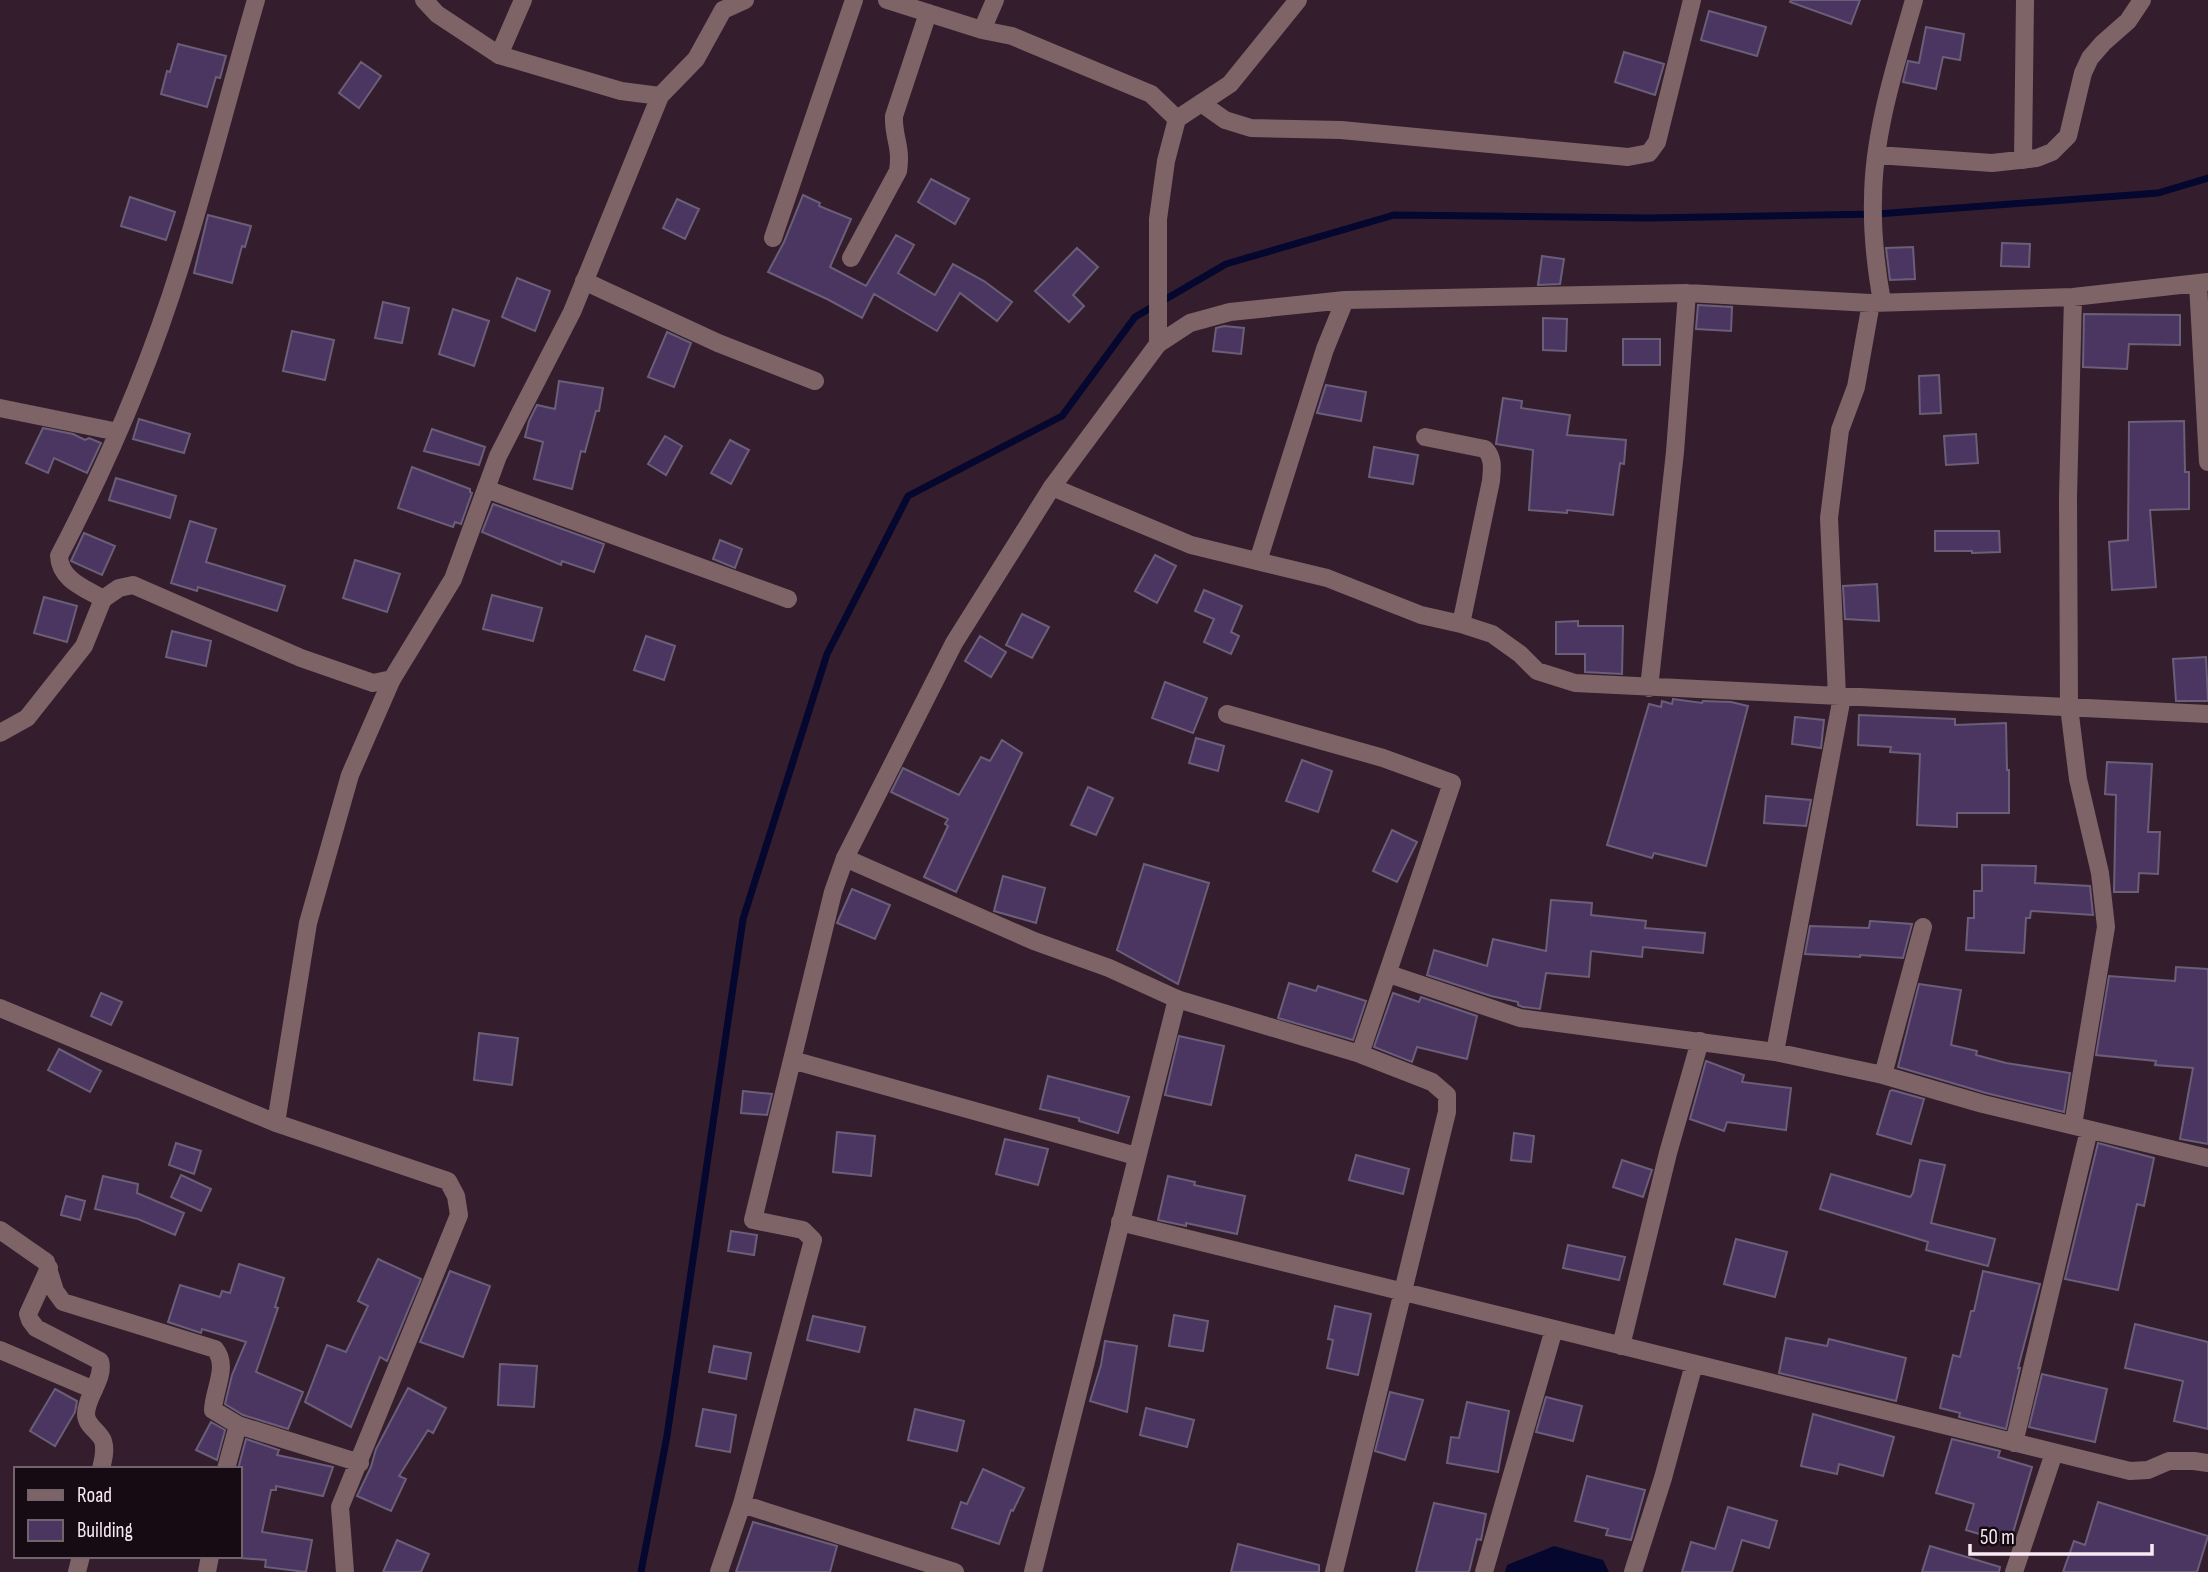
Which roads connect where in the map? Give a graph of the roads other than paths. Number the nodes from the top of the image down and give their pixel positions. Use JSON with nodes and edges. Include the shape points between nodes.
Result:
{"nodes":[{"id":1,"x":256,"y":0,"type":"edge"},
{"id":2,"x":424,"y":0,"type":"edge"},
{"id":3,"x":523,"y":0,"type":"edge"},
{"id":4,"x":745,"y":0,"type":"edge"},
{"id":5,"x":854,"y":0,"type":"edge"},
{"id":6,"x":887,"y":0,"type":"edge"},
{"id":7,"x":995,"y":0,"type":"edge"},
{"id":8,"x":1298,"y":0,"type":"edge"},
{"id":9,"x":1692,"y":0,"type":"edge"},
{"id":10,"x":1914,"y":0,"type":"edge"},
{"id":11,"x":2025,"y":0,"type":"edge"},
{"id":12,"x":2142,"y":0,"type":"edge"},
{"id":13,"x":928,"y":13,"type":"junction"},
{"id":14,"x":982,"y":30,"type":"junction"},
{"id":15,"x":499,"y":55,"type":"junction"},
{"id":16,"x":660,"y":96,"type":"junction"},
{"id":17,"x":1202,"y":103,"type":"junction"},
{"id":18,"x":1177,"y":119,"type":"junction"},
{"id":19,"x":1877,"y":155,"type":"junction"},
{"id":20,"x":2023,"y":160,"type":"junction"},
{"id":21,"x":773,"y":238,"type":"dead end"},
{"id":22,"x":852,"y":258,"type":"dead end"},
{"id":23,"x":584,"y":281,"type":"junction"},
{"id":24,"x":2203,"y":283,"type":"edge"},
{"id":25,"x":1687,"y":293,"type":"junction"},
{"id":26,"x":2073,"y":297,"type":"junction"},
{"id":27,"x":1345,"y":300,"type":"junction"},
{"id":28,"x":1877,"y":302,"type":"junction"},
{"id":29,"x":1158,"y":344,"type":"junction"},
{"id":30,"x":815,"y":381,"type":"dead end"},
{"id":31,"x":0,"y":408,"type":"edge"},
{"id":32,"x":118,"y":432,"type":"junction"},
{"id":33,"x":1425,"y":437,"type":"dead end"},
{"id":34,"x":2208,"y":462,"type":"edge"},
{"id":35,"x":1052,"y":487,"type":"junction"},
{"id":36,"x":486,"y":489,"type":"junction"},
{"id":37,"x":1258,"y":561,"type":"junction"},
{"id":38,"x":103,"y":599,"type":"junction"},
{"id":39,"x":788,"y":599,"type":"dead end"},
{"id":40,"x":1461,"y":624,"type":"junction"},
{"id":41,"x":392,"y":679,"type":"junction"},
{"id":42,"x":1648,"y":688,"type":"junction"},
{"id":43,"x":1839,"y":696,"type":"junction"},
{"id":44,"x":2069,"y":707,"type":"junction"},
{"id":45,"x":1227,"y":713,"type":"dead end"},
{"id":46,"x":2208,"y":714,"type":"edge"},
{"id":47,"x":0,"y":733,"type":"edge"},
{"id":48,"x":845,"y":858,"type":"junction"},
{"id":49,"x":1923,"y":927,"type":"dead end"},
{"id":50,"x":1389,"y":974,"type":"junction"},
{"id":51,"x":1177,"y":999,"type":"junction"},
{"id":52,"x":0,"y":1008,"type":"edge"},
{"id":53,"x":1700,"y":1041,"type":"junction"},
{"id":54,"x":1774,"y":1052,"type":"junction"},
{"id":55,"x":1360,"y":1054,"type":"junction"},
{"id":56,"x":792,"y":1060,"type":"junction"},
{"id":57,"x":1883,"y":1075,"type":"junction"},
{"id":58,"x":275,"y":1123,"type":"junction"},
{"id":59,"x":2081,"y":1127,"type":"junction"},
{"id":60,"x":1136,"y":1156,"type":"junction"},
{"id":61,"x":2208,"y":1157,"type":"edge"},
{"id":62,"x":1120,"y":1222,"type":"junction"},
{"id":63,"x":0,"y":1230,"type":"edge"},
{"id":64,"x":49,"y":1268,"type":"junction"},
{"id":65,"x":1404,"y":1292,"type":"junction"},
{"id":66,"x":1554,"y":1329,"type":"junction"},
{"id":67,"x":1621,"y":1346,"type":"junction"},
{"id":68,"x":0,"y":1350,"type":"edge"},
{"id":69,"x":1694,"y":1364,"type":"junction"},
{"id":70,"x":94,"y":1390,"type":"junction"},
{"id":71,"x":238,"y":1425,"type":"junction"},
{"id":72,"x":2014,"y":1443,"type":"junction"},
{"id":73,"x":2054,"y":1453,"type":"junction"},
{"id":74,"x":359,"y":1463,"type":"junction"},
{"id":75,"x":2208,"y":1463,"type":"edge"},
{"id":76,"x":101,"y":1467,"type":"edge"},
{"id":77,"x":227,"y":1467,"type":"edge"},
{"id":78,"x":742,"y":1504,"type":"junction"},
{"id":79,"x":345,"y":1572,"type":"edge"},
{"id":80,"x":719,"y":1572,"type":"edge"},
{"id":81,"x":955,"y":1572,"type":"edge"},
{"id":82,"x":1033,"y":1572,"type":"edge"},
{"id":83,"x":1335,"y":1572,"type":"edge"},
{"id":84,"x":1484,"y":1572,"type":"edge"},
{"id":85,"x":1633,"y":1572,"type":"edge"},
{"id":86,"x":2014,"y":1572,"type":"edge"}],
"edges":[{"from":1,"to":32,"type":"street","via":[[180,268]]},
{"from":2,"to":15,"type":"street"},
{"from":3,"to":15,"type":"street"},
{"from":4,"to":16,"type":"street","via":[[723,10],[696,59]]},
{"from":5,"to":21,"type":"street"},
{"from":6,"to":13,"type":"street"},
{"from":7,"to":14,"type":"street"},
{"from":8,"to":17,"type":"street","via":[[1230,84]]},
{"from":9,"to":17,"type":"street","via":[[1657,142],[1648,153],[1639,155],[1341,130],[1251,128],[1225,120]]},
{"from":10,"to":19,"type":"street"},
{"from":11,"to":20,"type":"street"},
{"from":12,"to":20,"type":"street","via":[[2128,21],[2090,58],[2068,136],[2052,152]]},
{"from":13,"to":14,"type":"street"},
{"from":13,"to":22,"type":"street","via":[[894,116],[901,155],[898,171]]},
{"from":14,"to":18,"type":"street","via":[[1012,36],[1151,94]]},
{"from":15,"to":16,"type":"street","via":[[621,91]]},
{"from":16,"to":23,"type":"street"},
{"from":17,"to":18,"type":"street"},
{"from":18,"to":29,"type":"street","via":[[1158,219]]},
{"from":19,"to":20,"type":"street","via":[[1992,163]]},
{"from":19,"to":28,"type":"street","via":[[1873,197]]},
{"from":23,"to":30,"type":"street","via":[[718,343]]},
{"from":23,"to":36,"type":"street"},
{"from":24,"to":26,"type":"street"},
{"from":24,"to":34,"type":"street"},
{"from":25,"to":27,"type":"street"},
{"from":25,"to":28,"type":"street"},
{"from":25,"to":42,"type":"street","via":[[1675,452]]},
{"from":26,"to":28,"type":"street"},
{"from":26,"to":44,"type":"street"},
{"from":27,"to":29,"type":"street","via":[[1230,312],[1190,323]]},
{"from":27,"to":37,"type":"street"},
{"from":28,"to":43,"type":"street","via":[[1840,430],[1831,496]]},
{"from":29,"to":35,"type":"street"},
{"from":31,"to":32,"type":"street"},
{"from":32,"to":38,"type":"street","via":[[59,556],[64,576]]},
{"from":33,"to":40,"type":"street","via":[[1491,454],[1491,481]]},
{"from":35,"to":37,"type":"street","via":[[1191,545]]},
{"from":35,"to":48,"type":"street","via":[[954,643]]},
{"from":36,"to":39,"type":"street"},
{"from":36,"to":41,"type":"street","via":[[453,579]]},
{"from":37,"to":40,"type":"street","via":[[1327,578],[1421,615]]},
{"from":38,"to":41,"type":"street","via":[[133,585],[301,658],[373,683]]},
{"from":38,"to":47,"type":"street","via":[[84,646],[27,718]]},
{"from":40,"to":42,"type":"street","via":[[1492,634],[1537,671],[1575,683]]},
{"from":41,"to":58,"type":"street","via":[[350,775],[308,923]]},
{"from":42,"to":43,"type":"street"},
{"from":43,"to":44,"type":"street"},
{"from":43,"to":54,"type":"street"},
{"from":44,"to":46,"type":"street"},
{"from":44,"to":59,"type":"street","via":[[2106,927]]},
{"from":45,"to":50,"type":"street","via":[[1452,783]]},
{"from":48,"to":51,"type":"street"},
{"from":48,"to":56,"type":"street"},
{"from":49,"to":57,"type":"street"},
{"from":50,"to":53,"type":"street","via":[[1520,1018]]},
{"from":50,"to":55,"type":"street"},
{"from":51,"to":55,"type":"street"},
{"from":51,"to":60,"type":"street"},
{"from":52,"to":58,"type":"street"},
{"from":53,"to":54,"type":"street"},
{"from":53,"to":67,"type":"street"},
{"from":54,"to":57,"type":"street"},
{"from":55,"to":65,"type":"street","via":[[1432,1082],[1447,1095],[1447,1112]]},
{"from":56,"to":60,"type":"street"},
{"from":56,"to":78,"type":"street","via":[[753,1220],[803,1230],[813,1240]]},
{"from":57,"to":59,"type":"street"},
{"from":58,"to":74,"type":"street","via":[[448,1181],[456,1196],[459,1215]]},
{"from":59,"to":61,"type":"street"},
{"from":59,"to":72,"type":"street"},
{"from":60,"to":62,"type":"street"},
{"from":62,"to":65,"type":"street"},
{"from":62,"to":82,"type":"street"},
{"from":63,"to":64,"type":"street"},
{"from":64,"to":70,"type":"street","via":[[28,1314],[30,1320],[36,1328],[100,1361]]},
{"from":64,"to":71,"type":"street","via":[[63,1302],[215,1349],[222,1367],[213,1410]]},
{"from":65,"to":66,"type":"street"},
{"from":65,"to":83,"type":"street"},
{"from":66,"to":67,"type":"street"},
{"from":66,"to":84,"type":"street"},
{"from":67,"to":69,"type":"street"},
{"from":68,"to":70,"type":"street"},
{"from":69,"to":72,"type":"street"},
{"from":69,"to":85,"type":"street"},
{"from":70,"to":76,"type":"street","via":[[86,1421],[103,1440]]},
{"from":71,"to":74,"type":"street"},
{"from":71,"to":77,"type":"street"},
{"from":72,"to":73,"type":"street"},
{"from":73,"to":75,"type":"street","via":[[2130,1471],[2148,1470],[2169,1461]]},
{"from":73,"to":86,"type":"street"},
{"from":74,"to":79,"type":"street","via":[[340,1507]]},
{"from":78,"to":80,"type":"street"},
{"from":78,"to":81,"type":"street"}]}
